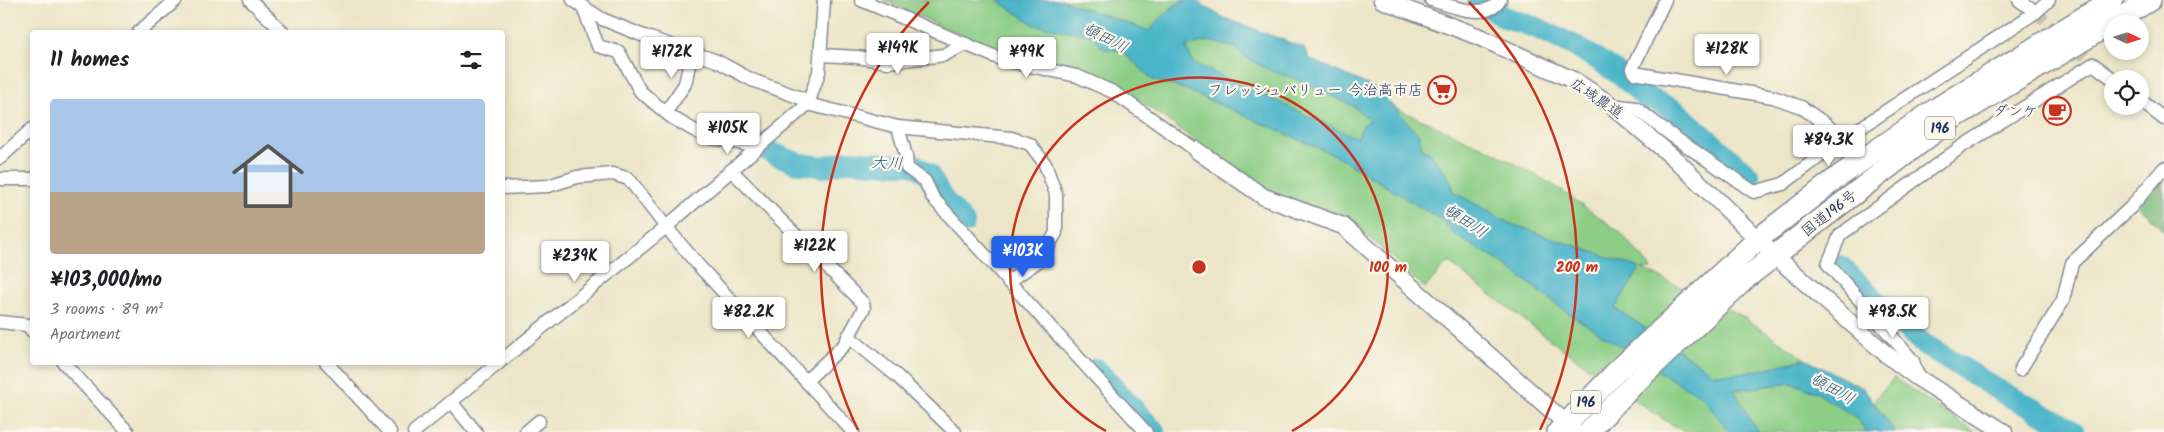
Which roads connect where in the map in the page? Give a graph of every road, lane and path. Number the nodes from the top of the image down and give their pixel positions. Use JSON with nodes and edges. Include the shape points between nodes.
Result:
{"nodes":[{"id":1,"x":176,"y":0,"type":"edge"},
{"id":2,"x":250,"y":0,"type":"edge"},
{"id":3,"x":824,"y":0,"type":"edge"},
{"id":4,"x":861,"y":0,"type":"edge"},
{"id":5,"x":1382,"y":0,"type":"edge"},
{"id":6,"x":1431,"y":0,"type":"edge"},
{"id":7,"x":1500,"y":0,"type":"edge"},
{"id":8,"x":2019,"y":0,"type":"edge"},
{"id":9,"x":2049,"y":0,"type":"edge"},
{"id":10,"x":2112,"y":0,"type":"edge"},
{"id":11,"x":2150,"y":0,"type":"edge"},
{"id":12,"x":1660,"y":1,"type":"edge"},
{"id":13,"x":578,"y":3,"type":"edge"},
{"id":14,"x":2036,"y":12,"type":"junction"},
{"id":15,"x":142,"y":30,"type":"edge"},
{"id":16,"x":281,"y":30,"type":"edge"},
{"id":17,"x":966,"y":44,"type":"junction"},
{"id":18,"x":692,"y":52,"type":"junction"},
{"id":19,"x":822,"y":55,"type":"junction"},
{"id":20,"x":2104,"y":72,"type":"edge"},
{"id":21,"x":808,"y":102,"type":"junction"},
{"id":22,"x":1611,"y":105,"type":"junction"},
{"id":23,"x":2149,"y":107,"type":"edge"},
{"id":24,"x":666,"y":112,"type":"junction"},
{"id":25,"x":2164,"y":118,"type":"edge"},
{"id":26,"x":898,"y":127,"type":"junction"},
{"id":27,"x":30,"y":131,"type":"edge"},
{"id":28,"x":1842,"y":140,"type":"junction"},
{"id":29,"x":756,"y":149,"type":"junction"},
{"id":30,"x":1196,"y":150,"type":"joint"},
{"id":31,"x":0,"y":158,"type":"edge"},
{"id":32,"x":2164,"y":168,"type":"edge"},
{"id":33,"x":731,"y":170,"type":"junction"},
{"id":34,"x":0,"y":179,"type":"edge"},
{"id":35,"x":30,"y":179,"type":"edge"},
{"id":36,"x":505,"y":188,"type":"edge"},
{"id":37,"x":666,"y":227,"type":"junction"},
{"id":38,"x":1758,"y":239,"type":"junction"},
{"id":39,"x":1774,"y":255,"type":"junction"},
{"id":40,"x":1738,"y":271,"type":"junction"},
{"id":41,"x":1008,"y":282,"type":"junction"},
{"id":42,"x":0,"y":322,"type":"edge"},
{"id":43,"x":30,"y":328,"type":"edge"},
{"id":44,"x":848,"y":336,"type":"junction"},
{"id":45,"x":505,"y":358,"type":"edge"},
{"id":46,"x":66,"y":365,"type":"edge"},
{"id":47,"x":329,"y":365,"type":"edge"},
{"id":48,"x":496,"y":365,"type":"edge"},
{"id":49,"x":2020,"y":370,"type":"dead end"},
{"id":50,"x":1918,"y":378,"type":"junction"},
{"id":51,"x":806,"y":381,"type":"junction"},
{"id":52,"x":451,"y":402,"type":"junction"},
{"id":53,"x":539,"y":421,"type":"dead end"},
{"id":54,"x":1567,"y":429,"type":"edge"},
{"id":55,"x":128,"y":432,"type":"edge"},
{"id":56,"x":390,"y":432,"type":"edge"},
{"id":57,"x":414,"y":432,"type":"edge"},
{"id":58,"x":476,"y":432,"type":"edge"},
{"id":59,"x":526,"y":432,"type":"edge"},
{"id":60,"x":853,"y":432,"type":"edge"},
{"id":61,"x":955,"y":432,"type":"edge"},
{"id":62,"x":1146,"y":432,"type":"edge"},
{"id":63,"x":1588,"y":432,"type":"edge"},
{"id":64,"x":2004,"y":432,"type":"edge"}],
"edges":[{"from":1,"to":15,"type":"street"},
{"from":2,"to":16,"type":"street"},
{"from":3,"to":19,"type":"street"},
{"from":4,"to":17,"type":"street"},
{"from":5,"to":22,"type":"street","name":"広域農道","via":[[1575,81]]},
{"from":6,"to":7,"type":"street","via":[[1472,11],[1485,11]]},
{"from":8,"to":14,"type":"street"},
{"from":9,"to":14,"type":"street"},
{"from":10,"to":38,"type":"highway","name":"国道196号","number":"196","via":[[1939,107],[1838,177]]},
{"from":11,"to":39,"type":"highway","name":"国道196号","number":"196","via":[[1950,120]]},
{"from":12,"to":28,"type":"street","via":[[1632,68],[1634,73],[1773,97],[1801,107]]},
{"from":13,"to":18,"type":"street","via":[[602,18]]},
{"from":13,"to":24,"type":"street","via":[[598,46],[619,52],[640,91]]},
{"from":14,"to":28,"type":"street"},
{"from":17,"to":19,"type":"street","via":[[944,55],[888,62]]},
{"from":17,"to":30,"type":"street","via":[[1003,60],[1077,76],[1113,92]]},
{"from":18,"to":21,"type":"street"},
{"from":18,"to":24,"type":"street","via":[[685,84]]},
{"from":19,"to":21,"type":"street"},
{"from":20,"to":50,"type":"street","via":[[2093,64],[1961,147],[1840,235],[1828,264],[1913,361]]},
{"from":21,"to":26,"type":"street"},
{"from":21,"to":29,"type":"street"},
{"from":22,"to":28,"type":"street","via":[[1636,108],[1754,192],[1783,184]]},
{"from":22,"to":38,"type":"street","name":"広域農道","via":[[1675,159]]},
{"from":23,"to":25,"type":"street"},
{"from":24,"to":29,"type":"street","via":[[706,137]]},
{"from":26,"to":41,"type":"street","via":[[907,168],[925,180],[933,198]]},
{"from":26,"to":41,"type":"street","via":[[1011,138],[1030,144],[1045,164],[1056,194],[1056,234],[1040,260]]},
{"from":27,"to":31,"type":"street"},
{"from":29,"to":33,"type":"street"},
{"from":30,"to":54,"type":"street","via":[[1264,198],[1343,226]]},
{"from":32,"to":49,"type":"street","via":[[2131,207],[2072,263],[2063,300]]},
{"from":33,"to":37,"type":"street"},
{"from":33,"to":44,"type":"street","via":[[863,303],[864,308]]},
{"from":34,"to":35,"type":"street"},
{"from":36,"to":37,"type":"street","via":[[548,186],[577,177],[613,174],[629,179]]},
{"from":37,"to":45,"type":"street"},
{"from":37,"to":51,"type":"street"},
{"from":38,"to":39,"type":"street","name":"広域農道"},
{"from":38,"to":40,"type":"highway","name":"国道196号","number":"196"},
{"from":39,"to":40,"type":"highway","name":"国道196号","number":"196"},
{"from":39,"to":50,"type":"street","name":"広域農道","via":[[1886,354]]},
{"from":40,"to":54,"type":"highway","name":"国道196号","number":"196","via":[[1616,372]]},
{"from":40,"to":63,"type":"highway","name":"国道196号","number":"196"},
{"from":41,"to":62,"type":"street"},
{"from":42,"to":43,"type":"street"},
{"from":44,"to":51,"type":"street","via":[[844,345]]},
{"from":44,"to":61,"type":"street","via":[[897,376]]},
{"from":46,"to":55,"type":"street"},
{"from":47,"to":56,"type":"street"},
{"from":48,"to":52,"type":"street"},
{"from":50,"to":64,"type":"street","name":"広域農道"},
{"from":51,"to":60,"type":"street"},
{"from":52,"to":57,"type":"street"},
{"from":52,"to":58,"type":"street"},
{"from":53,"to":59,"type":"street"}]}
